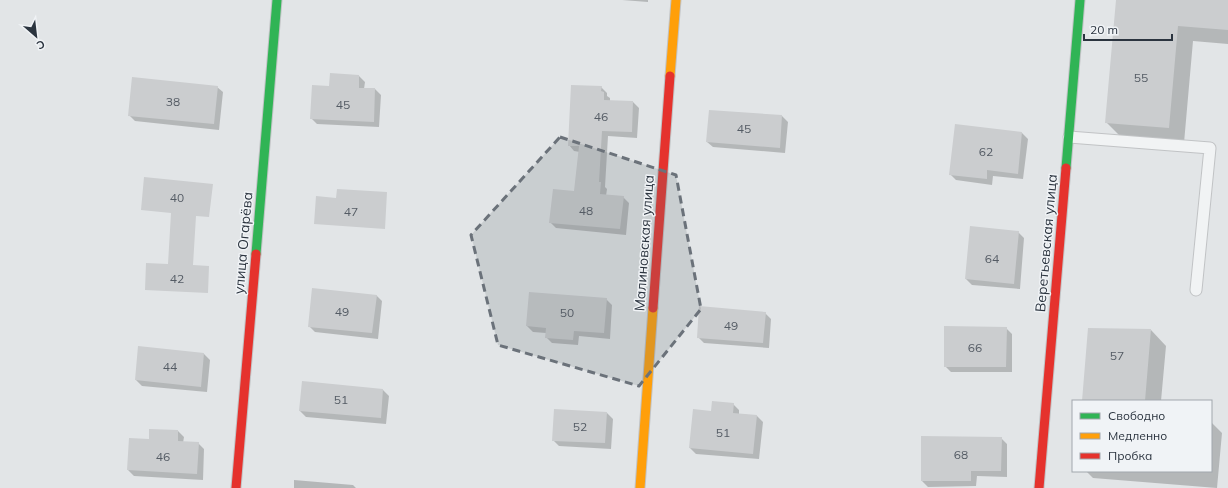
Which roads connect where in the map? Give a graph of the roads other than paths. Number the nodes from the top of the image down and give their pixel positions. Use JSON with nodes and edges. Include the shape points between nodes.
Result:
{"nodes":[{"id":1,"x":277,"y":0,"type":"edge"},
{"id":2,"x":676,"y":0,"type":"edge"},
{"id":3,"x":1080,"y":0,"type":"edge"},
{"id":4,"x":1068,"y":137,"type":"junction"},
{"id":5,"x":1196,"y":290,"type":"dead end"},
{"id":6,"x":236,"y":488,"type":"edge"},
{"id":7,"x":640,"y":488,"type":"edge"},
{"id":8,"x":1039,"y":488,"type":"edge"}],
"edges":[{"from":1,"to":6,"type":"street","name":"улица Огарёва"},
{"from":2,"to":7,"type":"street","name":"Малиновская улица"},
{"from":3,"to":4,"type":"street","name":"Веретьевская улица"},
{"from":4,"to":5,"type":"lane","via":[[1210,148]]},
{"from":4,"to":8,"type":"street","name":"Веретьевская улица"}]}
